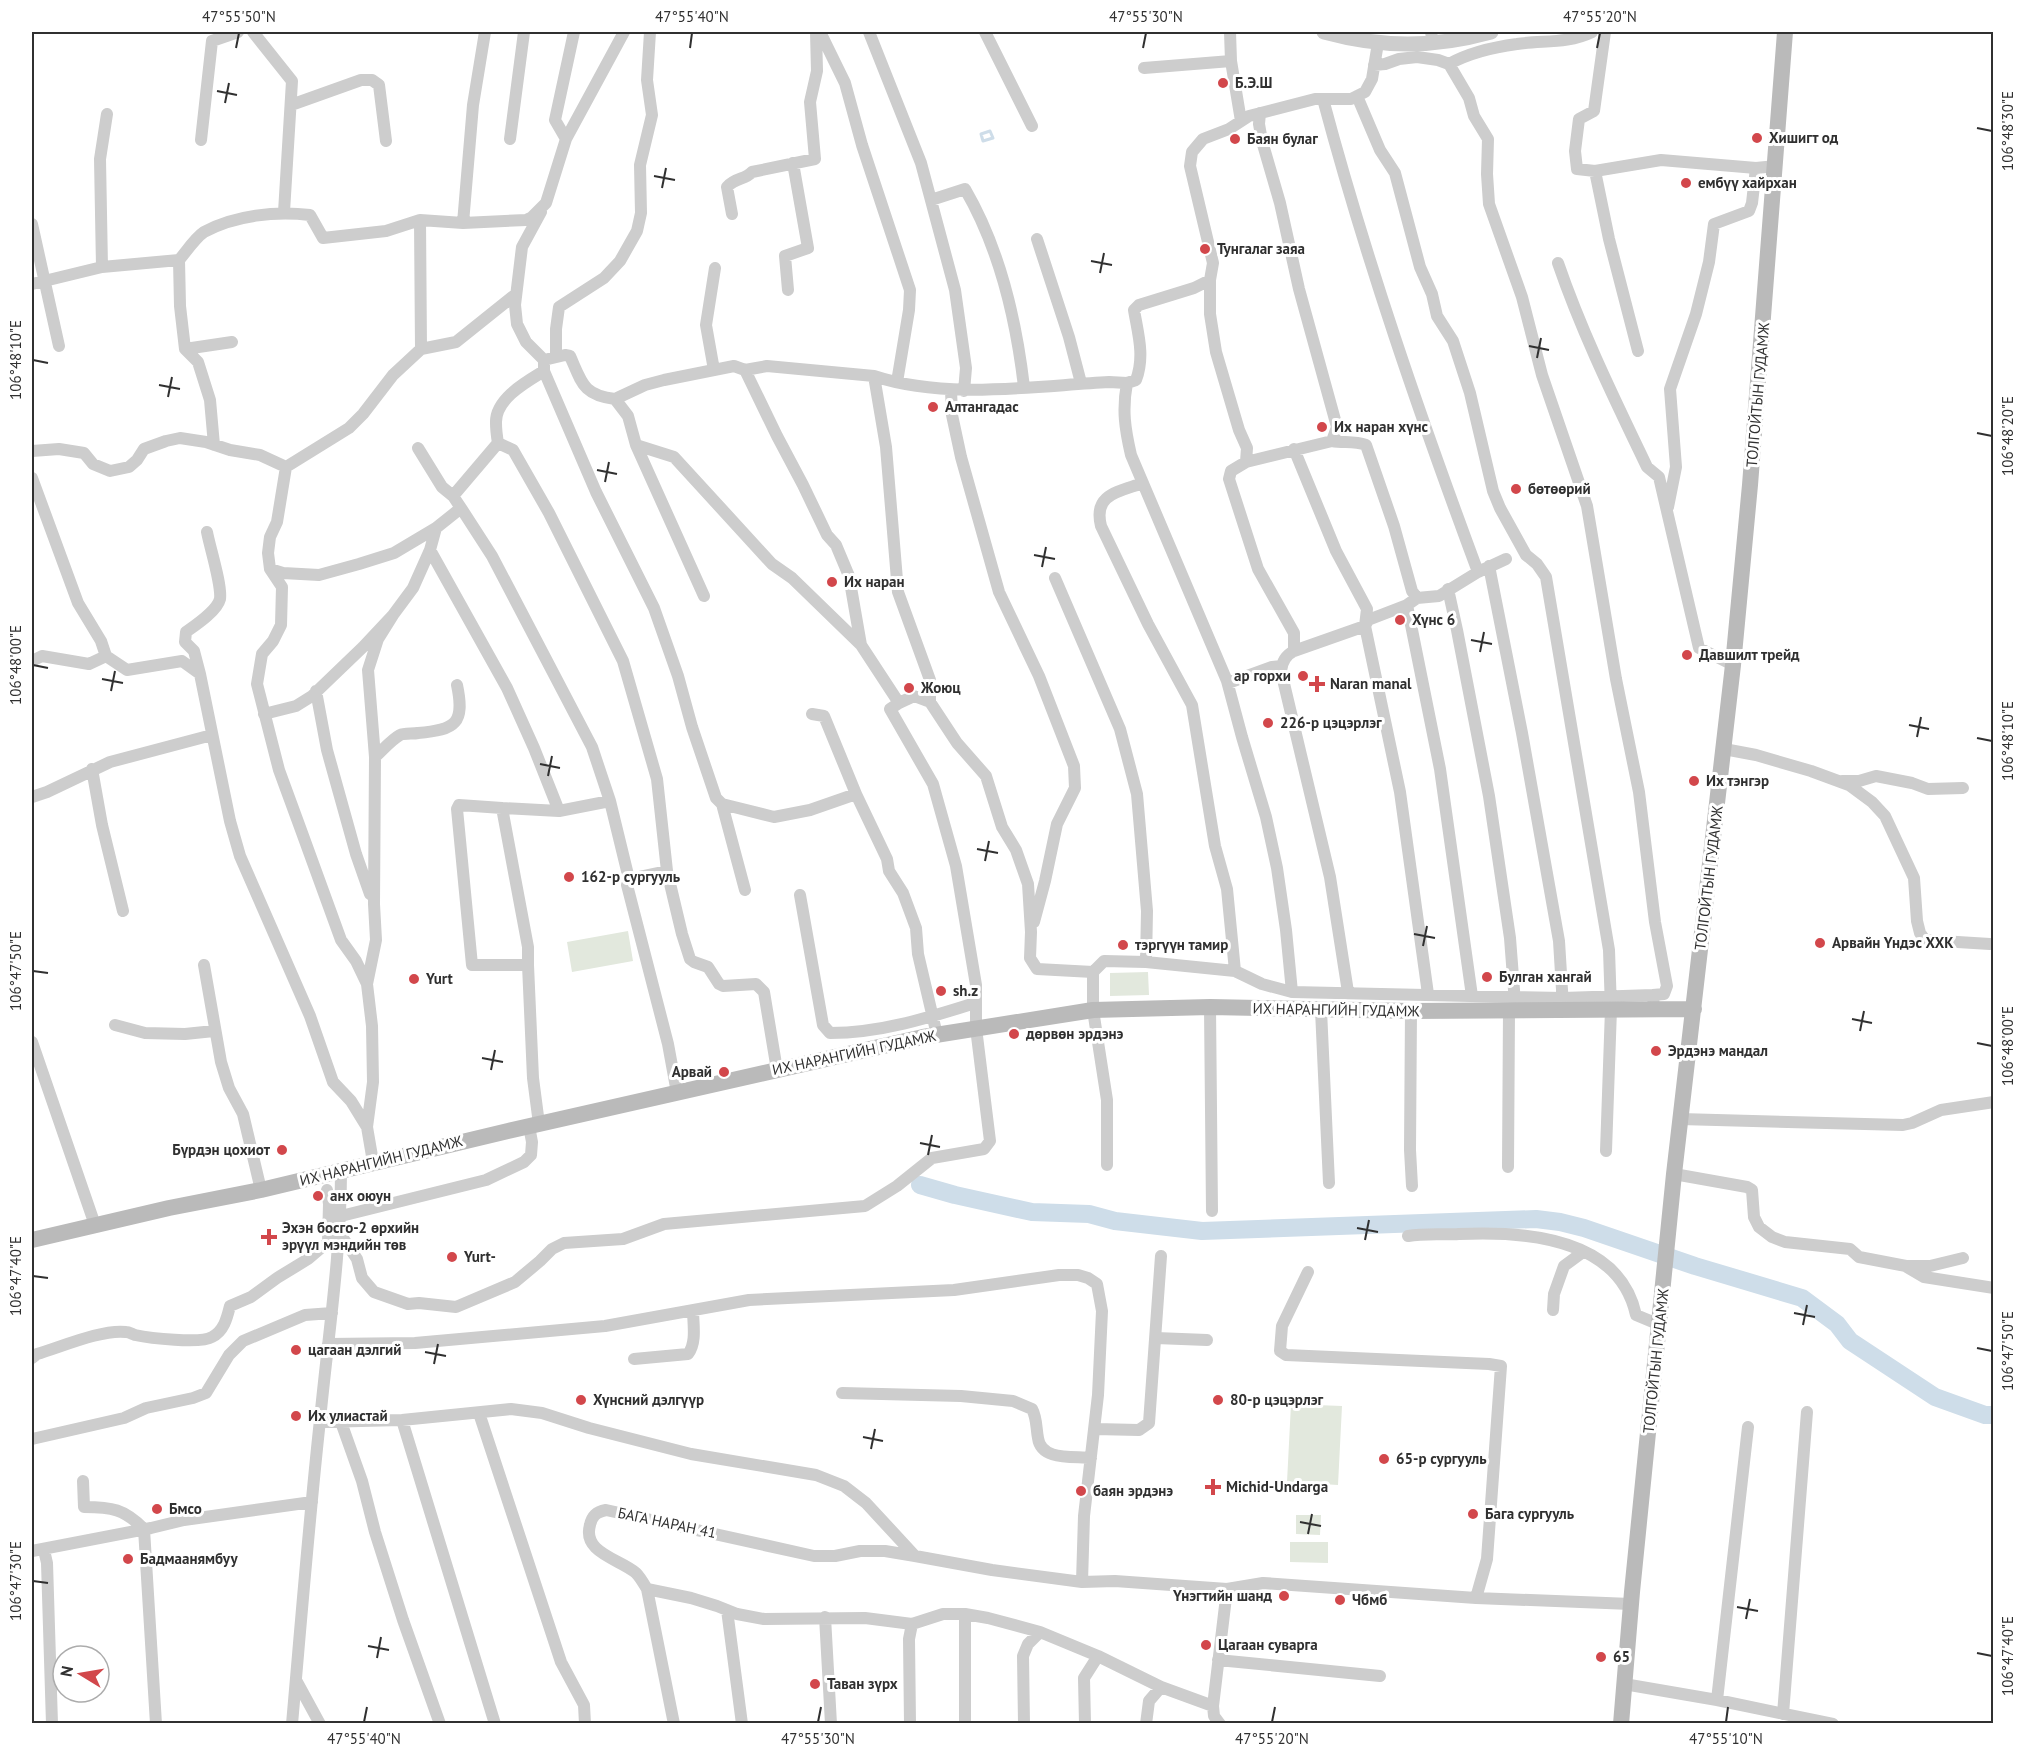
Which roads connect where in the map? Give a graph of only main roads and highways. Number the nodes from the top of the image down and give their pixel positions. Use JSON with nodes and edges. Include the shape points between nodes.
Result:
{"nodes":[{"id":1,"x":1785,"y":32,"type":"edge"},
{"id":2,"x":1694,"y":1009,"type":"junction"},
{"id":3,"x":32,"y":1240,"type":"edge"},
{"id":4,"x":1621,"y":1724,"type":"edge"}],
"edges":[{"from":1,"to":2,"type":"main road","name":"ТОЛГОЙТЫН ГУДАМЖ","via":[[1751,477]]},
{"from":2,"to":3,"type":"main road","name":"ИХ НАРАНГИЙН ГУДАМЖ","via":[[1653,1002],[1411,1011],[1210,1007],[1093,1010],[937,1035],[887,1037],[777,1070]]},
{"from":2,"to":4,"type":"main road","name":"ТОЛГОЙТЫН ГУДАМЖ","via":[[1668,1229]]}]}
